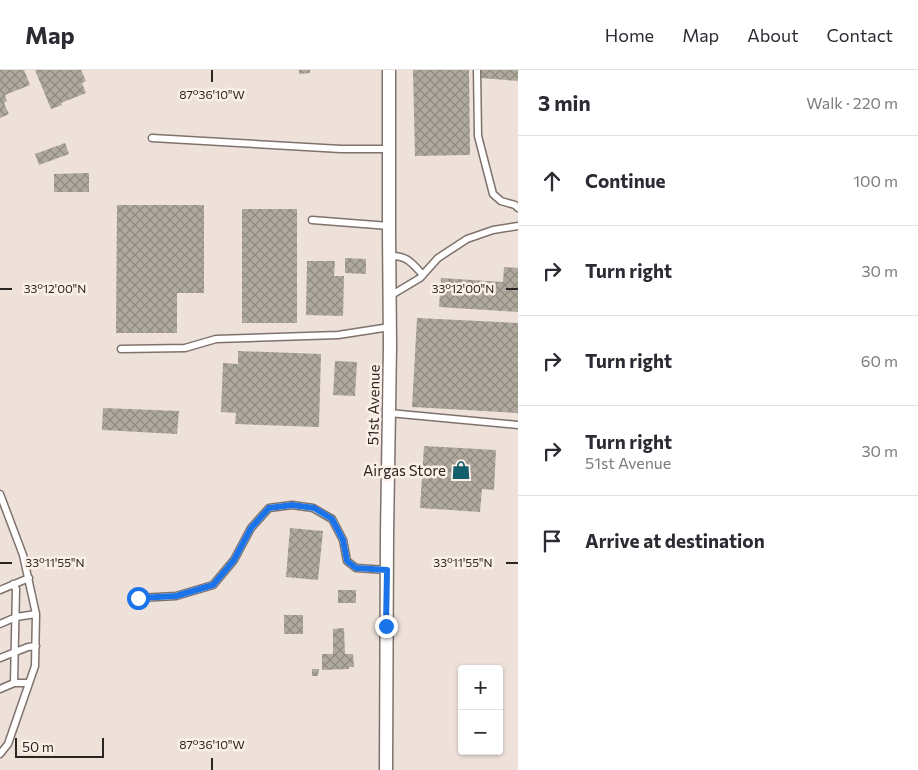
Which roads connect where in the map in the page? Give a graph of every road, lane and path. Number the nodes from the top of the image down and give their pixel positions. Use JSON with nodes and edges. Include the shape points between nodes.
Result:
{"nodes":[{"id":1,"x":388,"y":70,"type":"edge"},
{"id":2,"x":477,"y":70,"type":"edge"},
{"id":3,"x":152,"y":138,"type":"dead end"},
{"id":4,"x":389,"y":149,"type":"junction"},
{"id":5,"x":518,"y":208,"type":"edge"},
{"id":6,"x":312,"y":220,"type":"dead end"},
{"id":7,"x":389,"y":226,"type":"junction"},
{"id":8,"x":518,"y":226,"type":"edge"},
{"id":9,"x":389,"y":256,"type":"junction"},
{"id":10,"x":423,"y":275,"type":"junction"},
{"id":11,"x":390,"y":296,"type":"junction"},
{"id":12,"x":390,"y":327,"type":"junction"},
{"id":13,"x":121,"y":348,"type":"dead end"},
{"id":14,"x":389,"y":413,"type":"junction"},
{"id":15,"x":518,"y":425,"type":"edge"},
{"id":16,"x":0,"y":494,"type":"edge"},
{"id":17,"x":387,"y":570,"type":"junction"},
{"id":18,"x":29,"y":578,"type":"junction"},
{"id":19,"x":12,"y":584,"type":"junction"},
{"id":20,"x":0,"y":590,"type":"edge"},
{"id":21,"x":138,"y":598,"type":"dead end"},
{"id":22,"x":36,"y":614,"type":"junction"},
{"id":23,"x":16,"y":617,"type":"junction"},
{"id":24,"x":0,"y":624,"type":"edge"},
{"id":25,"x":36,"y":646,"type":"junction"},
{"id":26,"x":15,"y":652,"type":"junction"},
{"id":27,"x":0,"y":658,"type":"edge"},
{"id":28,"x":14,"y":683,"type":"junction"},
{"id":29,"x":29,"y":683,"type":"junction"},
{"id":30,"x":0,"y":689,"type":"edge"},
{"id":31,"x":0,"y":754,"type":"edge"},
{"id":32,"x":386,"y":770,"type":"edge"}],
"edges":[{"from":1,"to":4,"type":"street","name":"51st Avenue"},
{"from":2,"to":5,"type":"lane","via":[[478,136],[493,194]]},
{"from":3,"to":4,"type":"lane"},
{"from":4,"to":7,"type":"street","name":"51st Avenue"},
{"from":6,"to":7,"type":"lane"},
{"from":7,"to":9,"type":"street","name":"51st Avenue"},
{"from":8,"to":10,"type":"lane","via":[[467,239],[438,258]]},
{"from":9,"to":10,"type":"lane","via":[[399,256],[412,263]]},
{"from":9,"to":11,"type":"street","name":"51st Avenue"},
{"from":10,"to":11,"type":"lane"},
{"from":11,"to":12,"type":"street","name":"51st Avenue"},
{"from":12,"to":13,"type":"lane","via":[[338,335],[216,339],[185,348]]},
{"from":12,"to":14,"type":"street","name":"51st Avenue"},
{"from":14,"to":15,"type":"lane"},
{"from":14,"to":17,"type":"street","name":"51st Avenue"},
{"from":16,"to":18,"type":"lane","via":[[24,555]]},
{"from":17,"to":21,"type":"lane","via":[[356,568],[347,561],[343,540],[332,519],[314,508],[292,505],[269,508],[251,528],[234,560],[213,585],[176,596]]},
{"from":17,"to":32,"type":"street","name":"51st Avenue"},
{"from":18,"to":19,"type":"lane"},
{"from":18,"to":22,"type":"lane"},
{"from":19,"to":20,"type":"lane"},
{"from":19,"to":23,"type":"lane","via":[[16,589]]},
{"from":22,"to":23,"type":"lane"},
{"from":22,"to":25,"type":"lane"},
{"from":23,"to":24,"type":"lane"},
{"from":23,"to":26,"type":"lane"},
{"from":25,"to":26,"type":"lane"},
{"from":25,"to":29,"type":"lane","via":[[35,666]]},
{"from":26,"to":27,"type":"lane"},
{"from":26,"to":28,"type":"lane"},
{"from":28,"to":29,"type":"lane"},
{"from":28,"to":30,"type":"lane"},
{"from":29,"to":31,"type":"lane","via":[[8,744]]}]}
